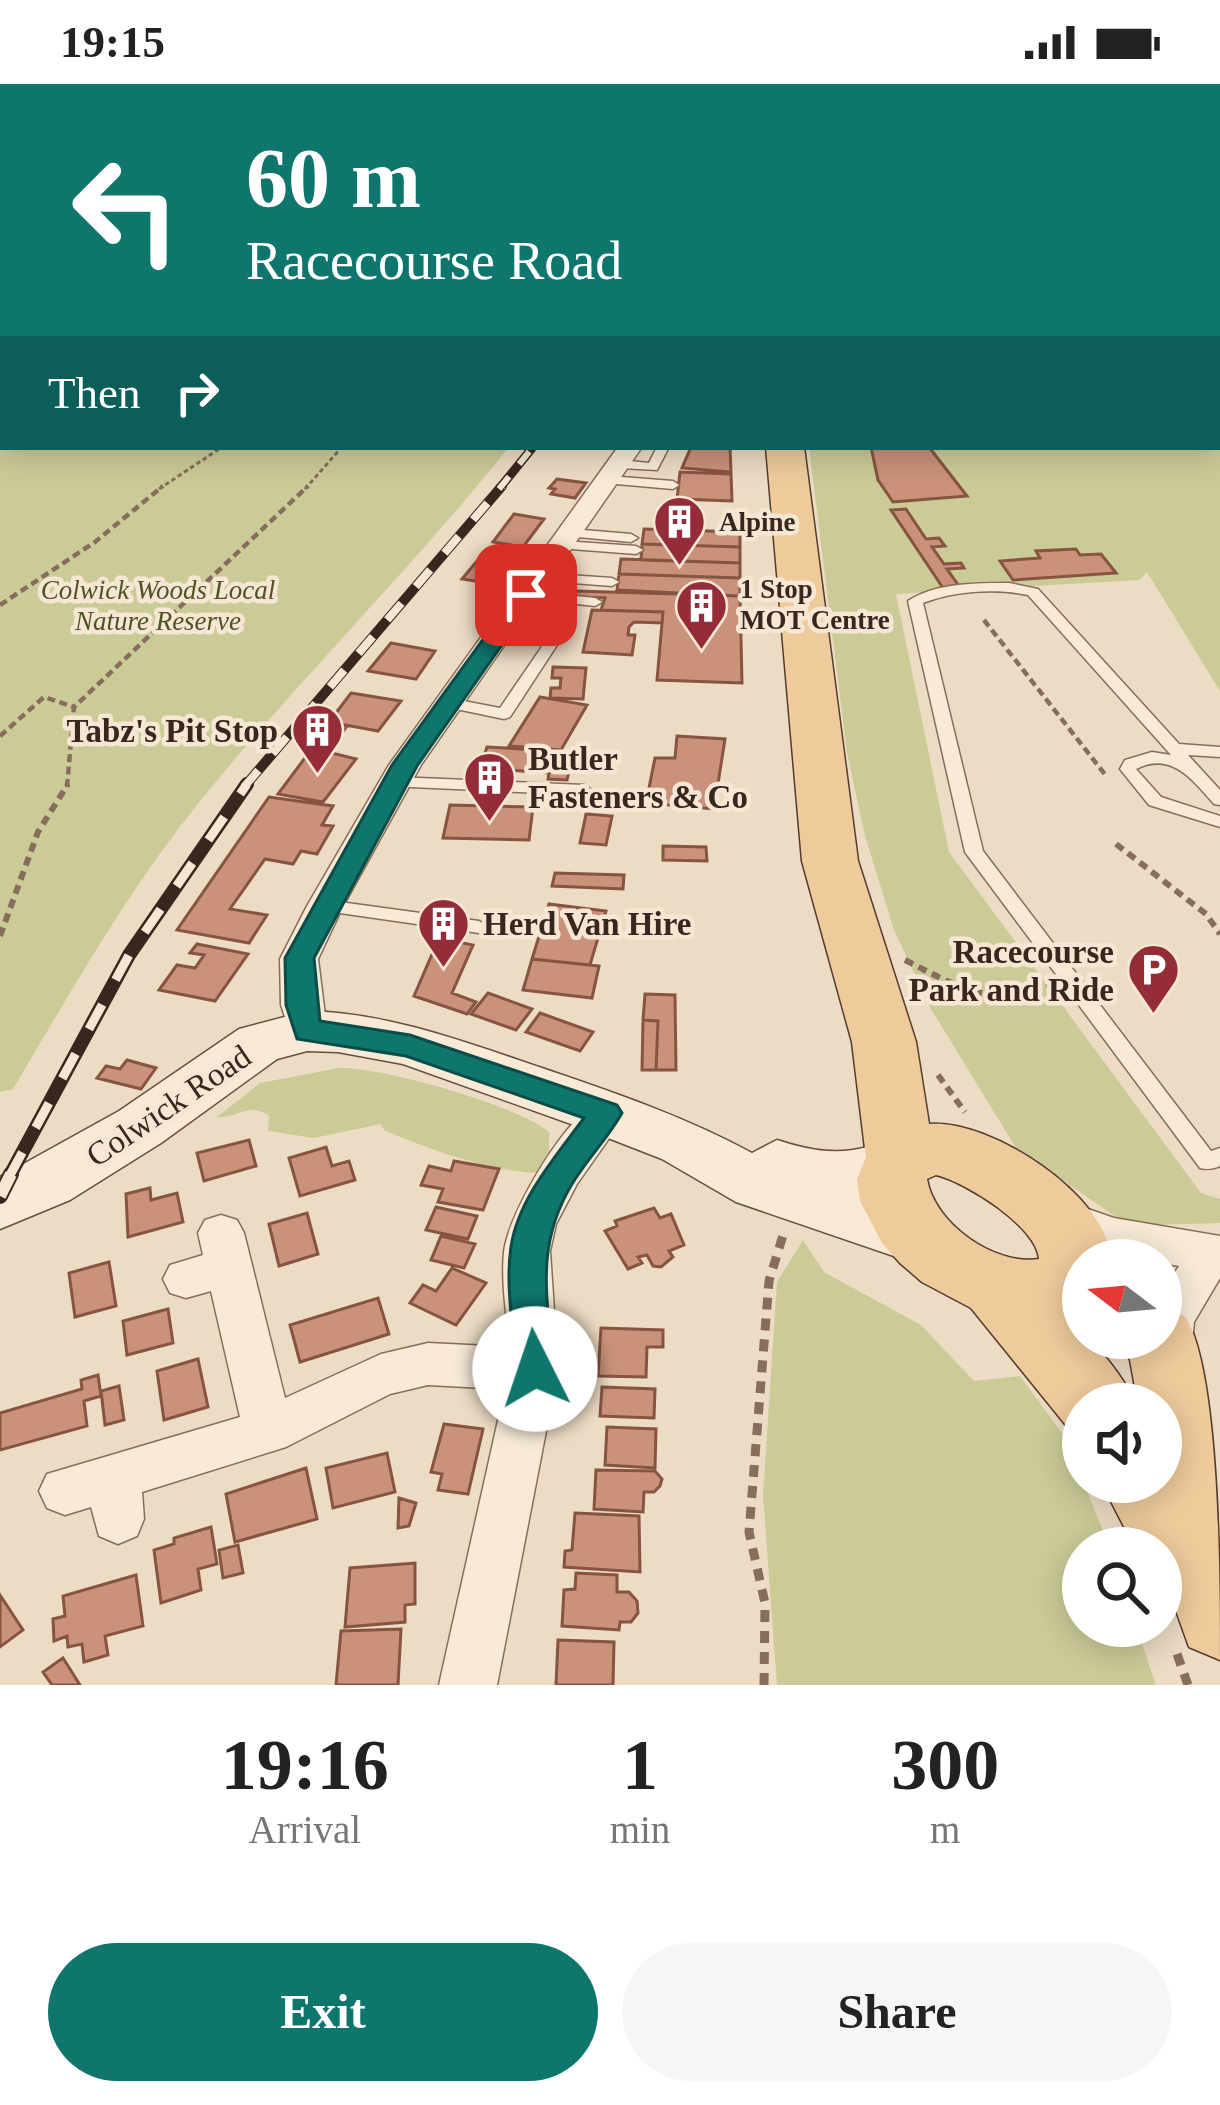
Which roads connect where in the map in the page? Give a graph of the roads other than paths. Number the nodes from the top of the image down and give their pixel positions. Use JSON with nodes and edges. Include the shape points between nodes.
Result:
{"nodes":[{"id":1,"x":662,"y":450,"type":"edge"},
{"id":2,"x":785,"y":450,"type":"edge"},
{"id":3,"x":620,"y":464,"type":"edge"},
{"id":4,"x":673,"y":485,"type":"dead end"},
{"id":5,"x":568,"y":539,"type":"junction"},
{"id":6,"x":636,"y":544,"type":"dead end"},
{"id":7,"x":612,"y":582,"type":"dead end"},
{"id":8,"x":533,"y":586,"type":"junction"},
{"id":9,"x":595,"y":602,"type":"dead end"},
{"id":10,"x":498,"y":633,"type":"junction"},
{"id":11,"x":448,"y":704,"type":"junction"},
{"id":12,"x":1220,"y":752,"type":"edge"},
{"id":13,"x":1180,"y":756,"type":"junction"},
{"id":14,"x":395,"y":782,"type":"junction"},
{"id":15,"x":584,"y":790,"type":"dead end"},
{"id":16,"x":1220,"y":800,"type":"edge"},
{"id":17,"x":1220,"y":822,"type":"edge"},
{"id":18,"x":326,"y":906,"type":"junction"},
{"id":19,"x":479,"y":927,"type":"dead end"},
{"id":20,"x":308,"y":1031,"type":"junction"},
{"id":21,"x":908,"y":1053,"type":"junction"},
{"id":22,"x":606,"y":1113,"type":"junction"},
{"id":23,"x":978,"y":1140,"type":"junction"},
{"id":24,"x":683,"y":1143,"type":"junction"},
{"id":25,"x":1220,"y":1156,"type":"edge"},
{"id":26,"x":898,"y":1160,"type":"junction"},
{"id":27,"x":0,"y":1204,"type":"edge"},
{"id":28,"x":920,"y":1239,"type":"junction"},
{"id":29,"x":211,"y":1259,"type":"dead end"},
{"id":30,"x":1062,"y":1259,"type":"edge"},
{"id":31,"x":1062,"y":1260,"type":"edge"},
{"id":32,"x":1187,"y":1295,"type":"edge"},
{"id":33,"x":535,"y":1369,"type":"junction"},
{"id":34,"x":268,"y":1431,"type":"junction"},
{"id":35,"x":65,"y":1491,"type":"dead end"},
{"id":36,"x":1154,"y":1503,"type":"edge"},
{"id":37,"x":1219,"y":1614,"type":"edge"},
{"id":38,"x":468,"y":1685,"type":"edge"}],
"edges":[{"from":1,"to":3,"type":"lane","via":[[653,467]]},
{"from":2,"to":21,"type":"main road","via":[[830,861]]},
{"from":3,"to":4,"type":"lane"},
{"from":3,"to":5,"type":"street"},
{"from":5,"to":6,"type":"lane"},
{"from":5,"to":8,"type":"street"},
{"from":7,"to":8,"type":"lane"},
{"from":8,"to":9,"type":"lane"},
{"from":8,"to":10,"type":"street"},
{"from":10,"to":11,"type":"street"},
{"from":10,"to":11,"type":"lane","via":[[552,642],[505,714]]},
{"from":11,"to":14,"type":"street"},
{"from":12,"to":13,"type":"lane"},
{"from":13,"to":16,"type":"lane"},
{"from":13,"to":17,"type":"lane","via":[[1128,769],[1155,800]]},
{"from":13,"to":25,"type":"lane","via":[[1033,592],[1000,587],[915,601],[974,852],[1208,1162]]},
{"from":14,"to":15,"type":"lane"},
{"from":14,"to":18,"type":"street"},
{"from":18,"to":19,"type":"lane"},
{"from":18,"to":20,"type":"street","via":[[299,958]]},
{"from":20,"to":22,"type":"street","via":[[410,1046]]},
{"from":20,"to":27,"type":"street","name":"Colwick Road","via":[[259,1043],[140,1127]]},
{"from":21,"to":23,"type":"main road"},
{"from":21,"to":26,"type":"main road"},
{"from":22,"to":24,"type":"street"},
{"from":22,"to":33,"type":"street","via":[[534,1223],[527,1251]]},
{"from":23,"to":26,"type":"main road"},
{"from":23,"to":30,"type":"main road"},
{"from":24,"to":26,"type":"street","via":[[824,1178],[855,1177]]},
{"from":24,"to":28,"type":"street","via":[[758,1185]]},
{"from":26,"to":28,"type":"main road","via":[[892,1193]]},
{"from":28,"to":31,"type":"main road"},
{"from":29,"to":34,"type":"street"},
{"from":32,"to":37,"type":"main road"},
{"from":33,"to":34,"type":"street","via":[[428,1364],[380,1376]]},
{"from":33,"to":38,"type":"street"},
{"from":34,"to":35,"type":"street","via":[[116,1497]]},
{"from":36,"to":37,"type":"main road"}]}
